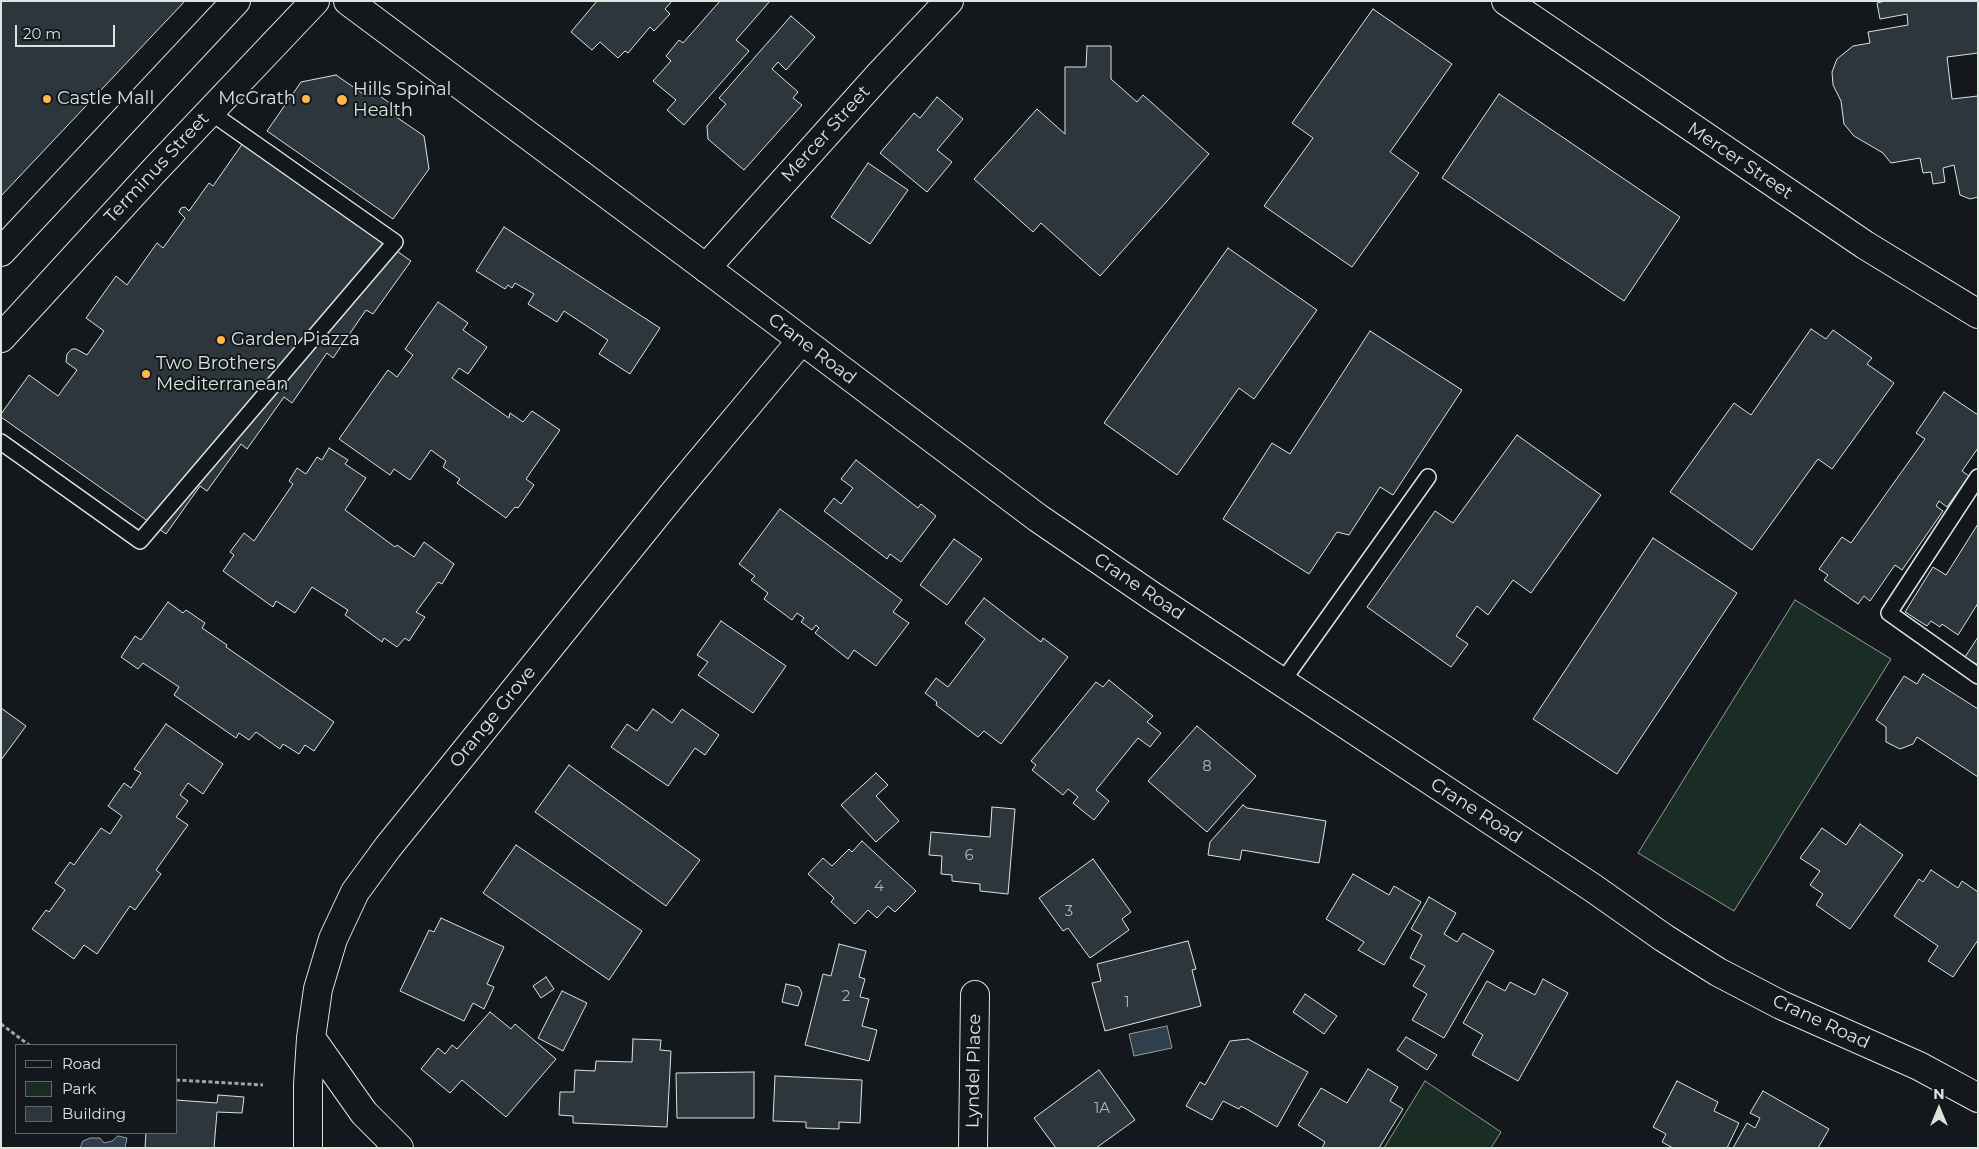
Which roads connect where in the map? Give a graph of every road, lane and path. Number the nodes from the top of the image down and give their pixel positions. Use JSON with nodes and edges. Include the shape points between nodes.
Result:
{"nodes":[{"id":1,"x":236,"y":1,"type":"edge"},
{"id":2,"x":315,"y":1,"type":"edge"},
{"id":3,"x":348,"y":1,"type":"edge"},
{"id":4,"x":949,"y":1,"type":"edge"},
{"id":5,"x":1506,"y":1,"type":"edge"},
{"id":6,"x":210,"y":112,"type":"junction"},
{"id":7,"x":1,"y":252,"type":"edge"},
{"id":8,"x":706,"y":268,"type":"junction"},
{"id":9,"x":1978,"y":314,"type":"edge"},
{"id":10,"x":1,"y":338,"type":"edge"},
{"id":11,"x":801,"y":341,"type":"junction"},
{"id":12,"x":1,"y":442,"type":"edge"},
{"id":13,"x":1428,"y":477,"type":"dead end"},
{"id":14,"x":1978,"y":477,"type":"edge"},
{"id":15,"x":1978,"y":676,"type":"edge"},
{"id":16,"x":1282,"y":682,"type":"junction"},
{"id":17,"x":975,"y":995,"type":"dead end"},
{"id":18,"x":1,"y":1024,"type":"edge"},
{"id":19,"x":311,"y":1038,"type":"junction"},
{"id":20,"x":28,"y":1044,"type":"edge"},
{"id":21,"x":178,"y":1080,"type":"edge"},
{"id":22,"x":263,"y":1085,"type":"dead end"},
{"id":23,"x":1978,"y":1098,"type":"edge"},
{"id":24,"x":308,"y":1148,"type":"edge"},
{"id":25,"x":399,"y":1148,"type":"edge"},
{"id":26,"x":973,"y":1148,"type":"edge"}],
"edges":[{"from":1,"to":7,"type":"street"},
{"from":2,"to":6,"type":"street","name":"Terminus Street"},
{"from":3,"to":8,"type":"street","name":"Crane Road"},
{"from":4,"to":8,"type":"street","name":"Mercer Street"},
{"from":5,"to":9,"type":"street","name":"Mercer Street","via":[[1857,240]]},
{"from":6,"to":10,"type":"street","name":"Terminus Street"},
{"from":6,"to":12,"type":"lane","via":[[395,242],[140,540]]},
{"from":8,"to":11,"type":"street","name":"Crane Road"},
{"from":11,"to":16,"type":"street","name":"Crane Road","via":[[1038,518]]},
{"from":11,"to":19,"type":"street","name":"Orange Grove","via":[[624,554],[388,846],[355,892],[333,939],[318,989]]},
{"from":13,"to":16,"type":"lane"},
{"from":14,"to":15,"type":"lane","via":[[1889,614]]},
{"from":16,"to":23,"type":"street","name":"Crane Road","via":[[1718,972],[1782,1005],[1918,1066]]},
{"from":17,"to":26,"type":"street","name":"Lyndel Place"},
{"from":18,"to":20,"type":"path"},
{"from":19,"to":24,"type":"street","name":"Orange Grove"},
{"from":19,"to":25,"type":"street","via":[[364,1113]]},
{"from":21,"to":22,"type":"path"}]}
